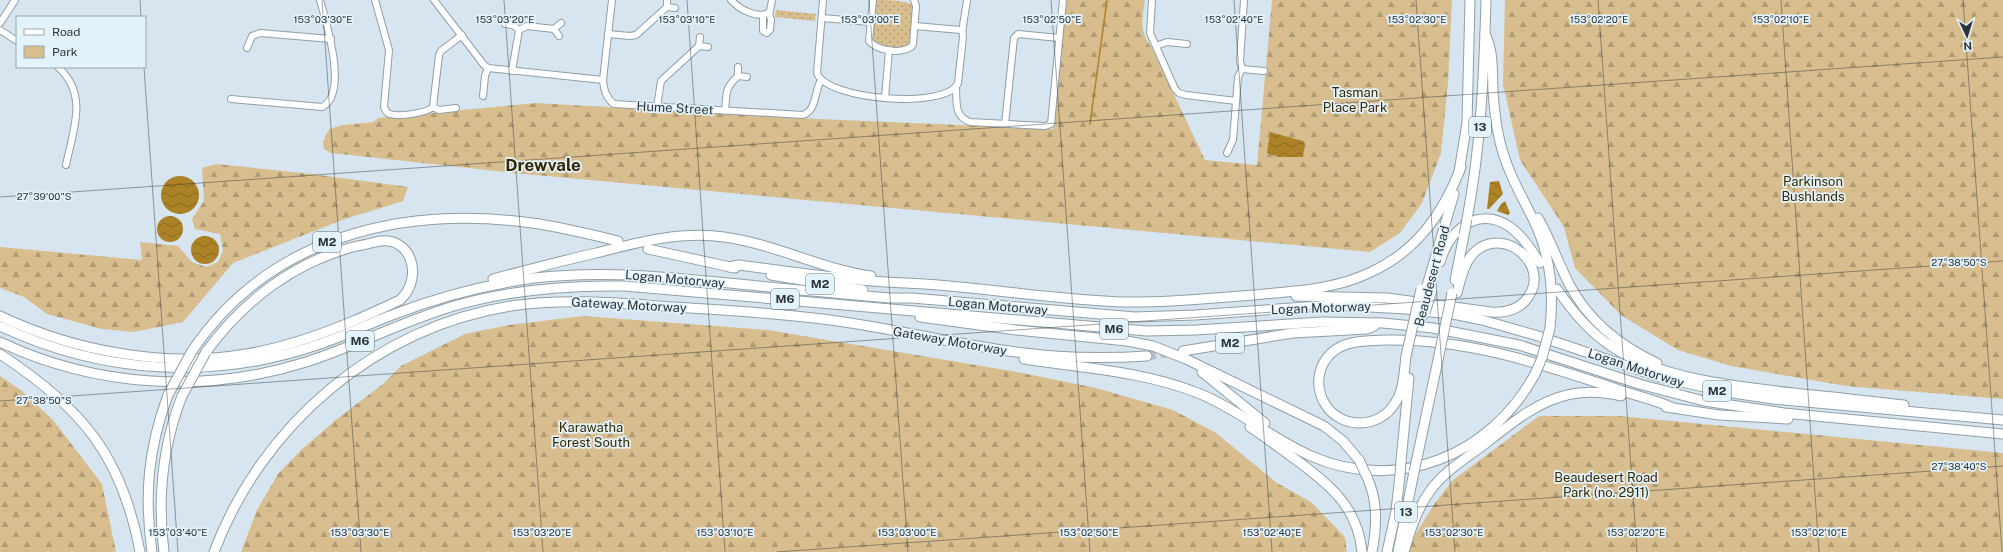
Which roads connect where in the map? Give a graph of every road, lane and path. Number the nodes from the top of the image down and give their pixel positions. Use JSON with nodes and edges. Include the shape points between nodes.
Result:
{"nodes":[{"id":1,"x":15,"y":0,"type":"edge"},
{"id":2,"x":320,"y":0,"type":"edge"},
{"id":3,"x":375,"y":0,"type":"edge"},
{"id":4,"x":434,"y":0,"type":"edge"},
{"id":5,"x":612,"y":0,"type":"edge"},
{"id":6,"x":667,"y":0,"type":"edge"},
{"id":7,"x":731,"y":0,"type":"edge"},
{"id":8,"x":772,"y":0,"type":"edge"},
{"id":9,"x":823,"y":0,"type":"edge"},
{"id":10,"x":873,"y":0,"type":"edge"},
{"id":11,"x":914,"y":0,"type":"edge"},
{"id":12,"x":967,"y":0,"type":"edge"},
{"id":13,"x":1063,"y":0,"type":"edge"},
{"id":14,"x":1152,"y":0,"type":"edge"},
{"id":15,"x":1244,"y":0,"type":"edge"},
{"id":16,"x":1470,"y":0,"type":"edge"},
{"id":17,"x":1486,"y":0,"type":"edge"},
{"id":18,"x":667,"y":7,"type":"junction"},
{"id":19,"x":675,"y":8,"type":"dead end"},
{"id":20,"x":822,"y":18,"type":"junction"},
{"id":21,"x":870,"y":22,"type":"junction"},
{"id":22,"x":0,"y":23,"type":"edge"},
{"id":23,"x":561,"y":23,"type":"dead end"},
{"id":24,"x":506,"y":24,"type":"dead end"},
{"id":25,"x":915,"y":26,"type":"junction"},
{"id":26,"x":554,"y":29,"type":"junction"},
{"id":27,"x":0,"y":30,"type":"edge"},
{"id":28,"x":518,"y":30,"type":"junction"},
{"id":29,"x":961,"y":30,"type":"junction"},
{"id":30,"x":608,"y":34,"type":"junction"},
{"id":31,"x":1485,"y":34,"type":"junction"},
{"id":32,"x":462,"y":35,"type":"junction"},
{"id":33,"x":560,"y":36,"type":"dead end"},
{"id":34,"x":700,"y":37,"type":"dead end"},
{"id":35,"x":1059,"y":38,"type":"junction"},
{"id":36,"x":331,"y":39,"type":"junction"},
{"id":37,"x":16,"y":40,"type":"edge"},
{"id":38,"x":1187,"y":44,"type":"dead end"},
{"id":39,"x":699,"y":46,"type":"junction"},
{"id":40,"x":1156,"y":46,"type":"junction"},
{"id":41,"x":708,"y":47,"type":"dead end"},
{"id":42,"x":247,"y":48,"type":"dead end"},
{"id":43,"x":890,"y":50,"type":"junction"},
{"id":44,"x":738,"y":67,"type":"dead end"},
{"id":45,"x":59,"y":68,"type":"edge"},
{"id":46,"x":488,"y":68,"type":"junction"},
{"id":47,"x":1242,"y":69,"type":"junction"},
{"id":48,"x":512,"y":71,"type":"junction"},
{"id":49,"x":1264,"y":71,"type":"dead end"},
{"id":50,"x":738,"y":76,"type":"junction"},
{"id":51,"x":747,"y":77,"type":"dead end"},
{"id":52,"x":604,"y":80,"type":"junction"},
{"id":53,"x":821,"y":80,"type":"junction"},
{"id":54,"x":956,"y":89,"type":"junction"},
{"id":55,"x":483,"y":96,"type":"dead end"},
{"id":56,"x":885,"y":98,"type":"junction"},
{"id":57,"x":232,"y":99,"type":"dead end"},
{"id":58,"x":1236,"y":101,"type":"junction"},
{"id":59,"x":433,"y":107,"type":"junction"},
{"id":60,"x":657,"y":107,"type":"junction"},
{"id":61,"x":456,"y":108,"type":"dead end"},
{"id":62,"x":725,"y":111,"type":"junction"},
{"id":63,"x":1005,"y":124,"type":"junction"},
{"id":64,"x":1227,"y":153,"type":"dead end"},
{"id":65,"x":66,"y":165,"type":"dead end"},
{"id":66,"x":1461,"y":167,"type":"junction"},
{"id":67,"x":1521,"y":196,"type":"junction"},
{"id":68,"x":618,"y":241,"type":"dead end"},
{"id":69,"x":648,"y":249,"type":"dead end"},
{"id":70,"x":1540,"y":263,"type":"dead end"},
{"id":71,"x":729,"y":267,"type":"junction"},
{"id":72,"x":935,"y":285,"type":"junction"},
{"id":73,"x":1427,"y":287,"type":"junction"},
{"id":74,"x":478,"y":288,"type":"junction"},
{"id":75,"x":1557,"y":289,"type":"dead end"},
{"id":76,"x":1267,"y":293,"type":"junction"},
{"id":77,"x":1455,"y":293,"type":"junction"},
{"id":78,"x":912,"y":298,"type":"junction"},
{"id":79,"x":846,"y":305,"type":"junction"},
{"id":80,"x":0,"y":316,"type":"edge"},
{"id":81,"x":1383,"y":323,"type":"junction"},
{"id":82,"x":0,"y":326,"type":"edge"},
{"id":83,"x":0,"y":342,"type":"edge"},
{"id":84,"x":971,"y":345,"type":"junction"},
{"id":85,"x":0,"y":354,"type":"edge"},
{"id":86,"x":1184,"y":355,"type":"junction"},
{"id":87,"x":1147,"y":356,"type":"tunnel mouth"},
{"id":88,"x":1409,"y":357,"type":"junction"},
{"id":89,"x":1690,"y":377,"type":"junction"},
{"id":90,"x":1199,"y":393,"type":"junction"},
{"id":91,"x":1671,"y":407,"type":"junction"},
{"id":92,"x":1808,"y":415,"type":"junction"},
{"id":93,"x":1962,"y":416,"type":"junction"},
{"id":94,"x":2003,"y":420,"type":"edge"},
{"id":95,"x":2003,"y":434,"type":"edge"},
{"id":96,"x":1283,"y":441,"type":"junction"},
{"id":97,"x":140,"y":552,"type":"edge"},
{"id":98,"x":152,"y":552,"type":"edge"},
{"id":99,"x":164,"y":552,"type":"edge"},
{"id":100,"x":214,"y":552,"type":"edge"},
{"id":101,"x":1362,"y":552,"type":"edge"},
{"id":102,"x":1372,"y":552,"type":"edge"},
{"id":103,"x":1387,"y":552,"type":"edge"},
{"id":104,"x":1398,"y":552,"type":"edge"},
{"id":105,"x":1404,"y":552,"type":"edge"}],
"edges":[{"from":1,"to":22,"type":"street"},
{"from":2,"to":36,"type":"street"},
{"from":3,"to":59,"type":"street","via":[[389,50],[384,107],[386,112],[392,115],[426,112]]},
{"from":4,"to":32,"type":"street"},
{"from":5,"to":30,"type":"street","name":"Hume Street"},
{"from":6,"to":18,"type":"street"},
{"from":7,"to":8,"type":"street","via":[[741,9],[766,14]]},
{"from":9,"to":20,"type":"street"},
{"from":10,"to":21,"type":"street"},
{"from":11,"to":25,"type":"street"},
{"from":12,"to":29,"type":"street","via":[[965,22]]},
{"from":13,"to":35,"type":"street"},
{"from":14,"to":40,"type":"street","via":[[1150,33]]},
{"from":15,"to":47,"type":"street","via":[[1240,61]]},
{"from":16,"to":66,"type":"highway","name":"Beaudesert Road","number":"13","via":[[1467,123]]},
{"from":17,"to":31,"type":"highway","name":"Beaudesert Road","number":"13"},
{"from":18,"to":19,"type":"street"},
{"from":18,"to":30,"type":"street","via":[[636,35]]},
{"from":20,"to":21,"type":"street"},
{"from":20,"to":53,"type":"street","via":[[817,73]]},
{"from":21,"to":43,"type":"street","via":[[869,41],[877,47]]},
{"from":23,"to":26,"type":"street"},
{"from":24,"to":28,"type":"street","via":[[513,25]]},
{"from":25,"to":29,"type":"street"},
{"from":25,"to":43,"type":"street","via":[[911,47]]},
{"from":26,"to":28,"type":"street","via":[[527,26]]},
{"from":26,"to":33,"type":"street"},
{"from":27,"to":37,"type":"street"},
{"from":28,"to":48,"type":"street"},
{"from":29,"to":54,"type":"street","via":[[963,37]]},
{"from":30,"to":52,"type":"street","name":"Hume Street"},
{"from":31,"to":67,"type":"highway","via":[[1491,46],[1493,99],[1500,143]]},
{"from":31,"to":77,"type":"highway","name":"Beaudesert Road","number":"13","bridge":true,"via":[[1479,138]]},
{"from":32,"to":46,"type":"street"},
{"from":32,"to":59,"type":"street","via":[[439,55]]},
{"from":34,"to":39,"type":"street"},
{"from":35,"to":63,"type":"street","via":[[1051,124]]},
{"from":35,"to":63,"type":"street","via":[[1018,34],[1014,38]]},
{"from":36,"to":42,"type":"street","via":[[260,33],[252,36]]},
{"from":36,"to":57,"type":"street","via":[[335,66],[331,98],[327,104],[322,107]]},
{"from":38,"to":40,"type":"street","via":[[1167,42]]},
{"from":39,"to":41,"type":"street"},
{"from":39,"to":60,"type":"street","via":[[661,81]]},
{"from":40,"to":58,"type":"street","via":[[1179,93]]},
{"from":43,"to":56,"type":"street"},
{"from":44,"to":50,"type":"street"},
{"from":45,"to":65,"type":"street","via":[[70,78],[78,103]]},
{"from":46,"to":48,"type":"street"},
{"from":46,"to":55,"type":"street"},
{"from":47,"to":49,"type":"street"},
{"from":47,"to":58,"type":"street","via":[[1238,77]]},
{"from":48,"to":52,"type":"street"},
{"from":50,"to":51,"type":"street"},
{"from":50,"to":62,"type":"street","via":[[728,84]]},
{"from":52,"to":60,"type":"street","name":"Hume Street","via":[[605,92],[614,104]]},
{"from":53,"to":56,"type":"street","via":[[849,92]]},
{"from":53,"to":62,"type":"street","name":"Hume Street","via":[[813,106],[807,114]]},
{"from":54,"to":56,"type":"street","via":[[933,97]]},
{"from":54,"to":63,"type":"street","via":[[957,110],[963,120]]},
{"from":58,"to":64,"type":"street","via":[[1233,140]]},
{"from":59,"to":61,"type":"street","via":[[439,110]]},
{"from":60,"to":62,"type":"street","name":"Hume Street"},
{"from":66,"to":73,"type":"highway","name":"Beaudesert Road","number":"13"},
{"from":66,"to":76,"type":"highway","via":[[1448,197],[1427,229],[1385,265],[1367,275],[1330,286]]},
{"from":67,"to":89,"type":"highway","via":[[1540,221],[1575,294],[1600,325],[1640,355],[1685,372]]},
{"from":67,"to":96,"type":"highway","bridge":true,"via":[[1535,222],[1548,264],[1552,293],[1550,328],[1542,358],[1515,406],[1489,432],[1456,453],[1423,465],[1389,470],[1349,468],[1317,458]]},
{"from":68,"to":98,"type":"highway","number":"M2","bridge":true,"via":[[551,226],[486,219],[423,221],[363,232],[313,248],[262,277],[223,311],[192,351],[168,395],[153,444],[148,482],[147,507]]},
{"from":69,"to":71,"type":"highway","number":"M2"},
{"from":70,"to":73,"type":"highway","via":[[1521,236],[1509,226],[1490,220],[1476,221],[1460,228],[1447,242]]},
{"from":71,"to":72,"type":"highway","via":[[739,265],[873,281]]},
{"from":71,"to":78,"type":"highway","number":"M2"},
{"from":72,"to":74,"type":"highway","via":[[850,271],[748,241],[691,235],[632,243],[484,282]]},
{"from":72,"to":76,"type":"highway","via":[[1123,302],[1194,300]]},
{"from":73,"to":88,"type":"highway","bridge":true},
{"from":73,"to":88,"type":"highway","name":"Beaudesert Road","number":"13"},
{"from":74,"to":78,"type":"highway","name":"Logan Motorway","number":"M6","via":[[550,277],[616,274]]},
{"from":74,"to":82,"type":"highway","name":"Logan Motorway","number":"M6","via":[[413,307],[330,341],[292,353],[245,364],[213,368],[170,369],[118,364],[40,343]]},
{"from":75,"to":89,"type":"highway","via":[[1584,323],[1610,346],[1638,361]]},
{"from":76,"to":77,"type":"highway","via":[[1275,297],[1387,298],[1499,312],[1515,308],[1527,298],[1532,289],[1531,266],[1523,253],[1515,247],[1500,243],[1485,246],[1474,252],[1468,261]]},
{"from":77,"to":104,"type":"highway","name":"Beaudesert Road","number":"13","bridge":true,"via":[[1444,329]]},
{"from":78,"to":93,"type":"highway","name":"Logan Motorway","number":"M2","via":[[1135,316],[1195,315],[1333,305],[1406,309],[1458,315],[1512,328],[1640,371],[1711,389],[1773,399]]},
{"from":79,"to":81,"type":"highway","name":"Logan Motorway","number":"M6","via":[[1147,331],[1322,322]]},
{"from":79,"to":83,"type":"highway","name":"Logan Motorway","number":"M6","via":[[624,286],[537,290],[501,295],[442,310],[405,322],[319,358],[281,369],[227,380],[196,382],[145,381],[100,375],[52,363]]},
{"from":79,"to":86,"type":"highway","via":[[863,311],[1127,341]]},
{"from":80,"to":99,"type":"highway","bridge":true,"via":[[58,338],[119,352],[181,358],[244,354],[306,339],[400,300],[406,295],[414,276],[411,261],[400,246],[387,241],[349,248],[313,262],[283,279],[256,298],[232,320],[206,352],[182,396],[169,433],[162,472],[160,514]]},
{"from":81,"to":86,"type":"highway","number":"M2","via":[[1367,329],[1293,333]]},
{"from":81,"to":92,"type":"highway","name":"Logan Motorway","number":"M2","via":[[1468,334],[1519,345],[1704,402]]},
{"from":84,"to":87,"type":"highway","name":"Gateway Motorway","via":[[1068,357]]},
{"from":84,"to":90,"type":"highway","via":[[980,351],[993,354],[1148,377]]},
{"from":84,"to":100,"type":"highway","name":"Gateway Motorway","via":[[808,317],[586,301],[509,306],[464,317],[418,334],[390,348],[353,371],[307,409],[277,442],[252,476],[229,516]]},
{"from":85,"to":97,"type":"highway","via":[[56,394],[94,435],[122,486]]},
{"from":86,"to":96,"type":"highway","via":[[1188,364],[1214,380],[1278,433]]},
{"from":86,"to":102,"type":"highway","bridge":true,"via":[[1324,426],[1343,441],[1359,460],[1372,488],[1376,511]]},
{"from":88,"to":91,"type":"highway","via":[[1396,402],[1382,417],[1362,424],[1334,414],[1325,405],[1319,388],[1319,375],[1325,360],[1335,349],[1356,341],[1400,340],[1458,345],[1497,352],[1536,362]]},
{"from":88,"to":103,"type":"highway","name":"Beaudesert Road","number":"13","bridge":true,"via":[[1400,475]]},
{"from":89,"to":93,"type":"highway","via":[[1753,389],[1946,410]]},
{"from":90,"to":96,"type":"highway"},
{"from":90,"to":101,"type":"highway","via":[[1205,401],[1256,431],[1329,484],[1352,514]]},
{"from":91,"to":92,"type":"highway","via":[[1749,418],[1787,419]]},
{"from":91,"to":105,"type":"highway","via":[[1595,392],[1562,395],[1542,403],[1493,437],[1436,484],[1418,512]]},
{"from":92,"to":95,"type":"highway","name":"Logan Motorway","number":"M2"},
{"from":93,"to":94,"type":"highway","name":"Logan Motorway","number":"M2"}]}
